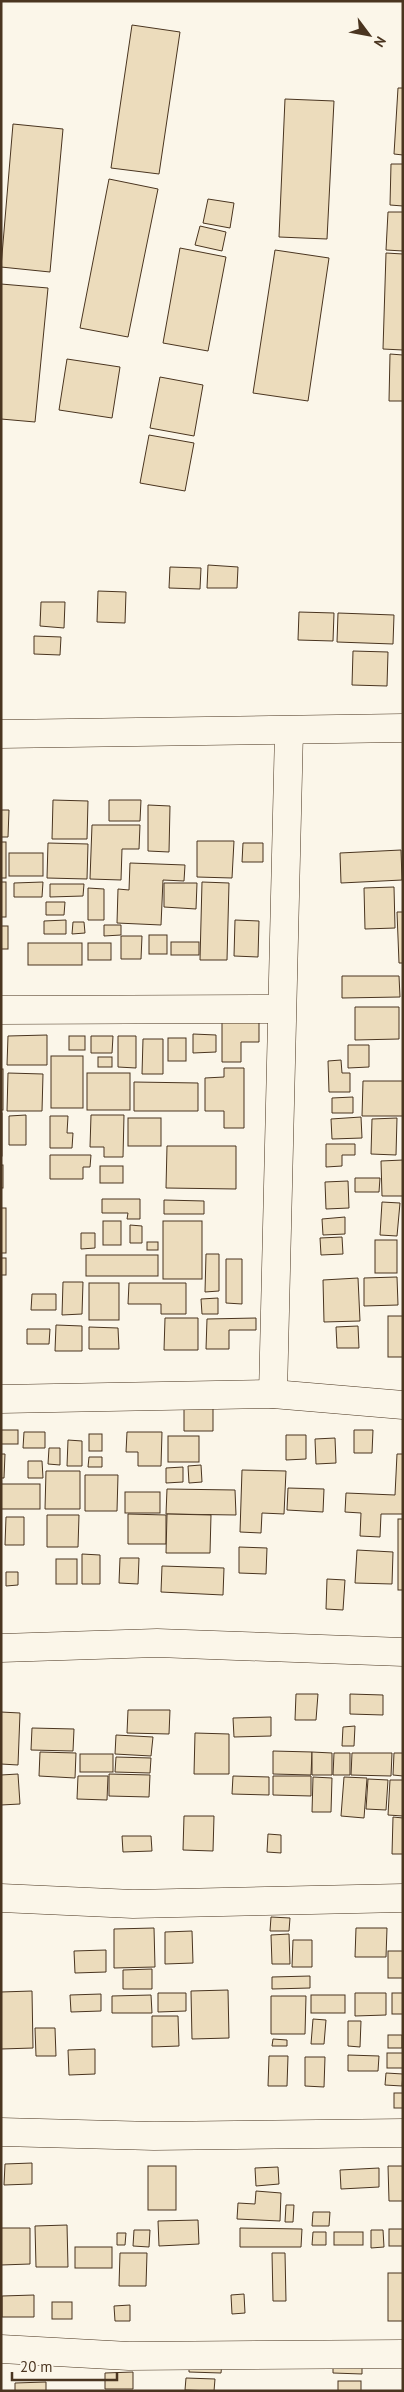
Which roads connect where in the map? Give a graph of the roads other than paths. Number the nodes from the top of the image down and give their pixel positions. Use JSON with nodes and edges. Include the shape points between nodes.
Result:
{"nodes":[{"id":1,"x":403,"y":728,"type":"edge"},
{"id":2,"x":289,"y":731,"type":"junction"},
{"id":3,"x":1,"y":734,"type":"edge"},
{"id":4,"x":281,"y":1009,"type":"junction"},
{"id":5,"x":1,"y":1010,"type":"edge"},
{"id":6,"x":273,"y":1394,"type":"junction"},
{"id":7,"x":1,"y":1399,"type":"edge"},
{"id":8,"x":403,"y":1405,"type":"edge"},
{"id":9,"x":1,"y":1648,"type":"edge"},
{"id":10,"x":403,"y":1652,"type":"edge"},
{"id":11,"x":1,"y":1898,"type":"edge"},
{"id":12,"x":403,"y":1898,"type":"edge"},
{"id":13,"x":1,"y":2132,"type":"edge"},
{"id":14,"x":403,"y":2133,"type":"edge"},
{"id":15,"x":1,"y":2350,"type":"edge"},
{"id":16,"x":403,"y":2354,"type":"edge"}],
"edges":[{"from":1,"to":2,"type":"street"},
{"from":2,"to":3,"type":"street"},
{"from":2,"to":4,"type":"street"},
{"from":4,"to":5,"type":"street"},
{"from":4,"to":6,"type":"street"},
{"from":6,"to":7,"type":"street"},
{"from":6,"to":8,"type":"street"},
{"from":9,"to":10,"type":"street","via":[[157,1643]]},
{"from":11,"to":12,"type":"street","via":[[133,1904]]},
{"from":13,"to":14,"type":"street","via":[[154,2136]]},
{"from":15,"to":16,"type":"street","via":[[129,2356]]}]}
